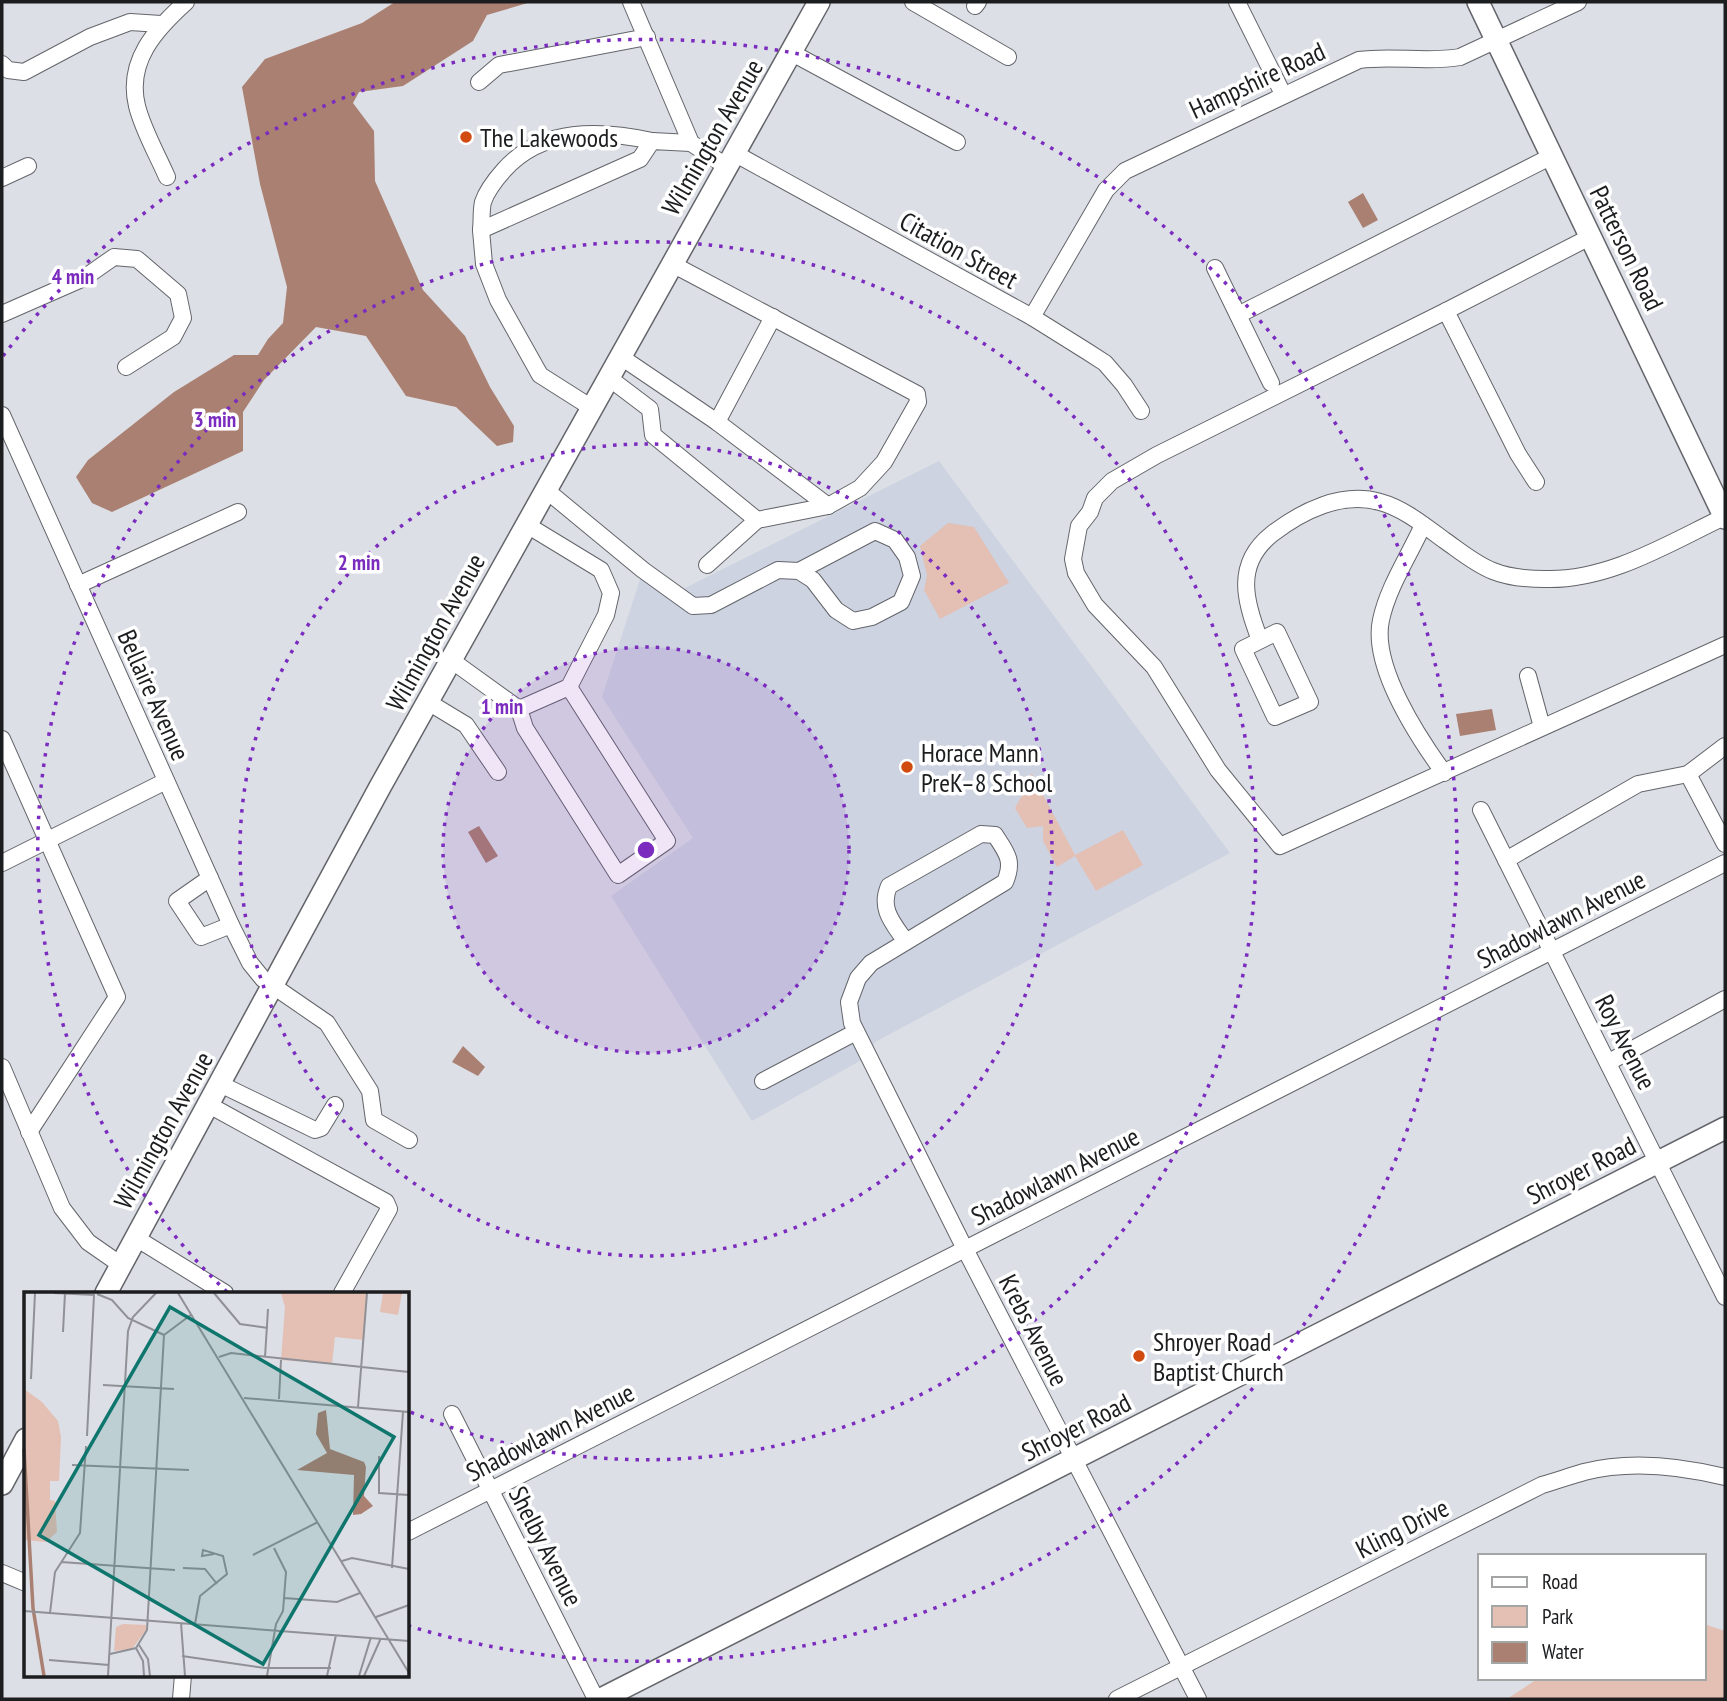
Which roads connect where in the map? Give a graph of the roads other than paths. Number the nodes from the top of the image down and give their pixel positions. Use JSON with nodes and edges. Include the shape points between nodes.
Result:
{"nodes":[{"id":1,"x":186,"y":2,"type":"edge"},
{"id":2,"x":632,"y":2,"type":"edge"},
{"id":3,"x":819,"y":2,"type":"edge"},
{"id":4,"x":914,"y":2,"type":"edge"},
{"id":5,"x":1237,"y":2,"type":"edge"},
{"id":6,"x":1478,"y":2,"type":"edge"},
{"id":7,"x":1578,"y":2,"type":"edge"},
{"id":8,"x":161,"y":24,"type":"junction"},
{"id":9,"x":647,"y":37,"type":"junction"},
{"id":10,"x":1496,"y":40,"type":"junction"},
{"id":11,"x":792,"y":53,"type":"junction"},
{"id":12,"x":1008,"y":57,"type":"dead end"},
{"id":13,"x":2,"y":64,"type":"edge"},
{"id":14,"x":479,"y":82,"type":"dead end"},
{"id":15,"x":1283,"y":94,"type":"junction"},
{"id":16,"x":652,"y":141,"type":"junction"},
{"id":17,"x":957,"y":142,"type":"dead end"},
{"id":18,"x":691,"y":144,"type":"junction"},
{"id":19,"x":1552,"y":156,"type":"junction"},
{"id":20,"x":730,"y":159,"type":"junction"},
{"id":21,"x":28,"y":166,"type":"dead end"},
{"id":22,"x":167,"y":177,"type":"dead end"},
{"id":23,"x":2,"y":178,"type":"edge"},
{"id":24,"x":481,"y":230,"type":"junction"},
{"id":25,"x":1590,"y":237,"type":"junction"},
{"id":26,"x":672,"y":264,"type":"junction"},
{"id":27,"x":1215,"y":268,"type":"dead end"},
{"id":28,"x":1446,"y":312,"type":"junction"},
{"id":29,"x":2,"y":314,"type":"edge"},
{"id":30,"x":1238,"y":315,"type":"junction"},
{"id":31,"x":773,"y":317,"type":"junction"},
{"id":32,"x":1032,"y":317,"type":"junction"},
{"id":33,"x":621,"y":357,"type":"junction"},
{"id":34,"x":126,"y":367,"type":"dead end"},
{"id":35,"x":609,"y":378,"type":"junction"},
{"id":36,"x":1271,"y":383,"type":"dead end"},
{"id":37,"x":592,"y":408,"type":"junction"},
{"id":38,"x":1141,"y":411,"type":"dead end"},
{"id":39,"x":2,"y":415,"type":"edge"},
{"id":40,"x":717,"y":422,"type":"junction"},
{"id":41,"x":1536,"y":482,"type":"dead end"},
{"id":42,"x":547,"y":490,"type":"junction"},
{"id":43,"x":828,"y":506,"type":"junction"},
{"id":44,"x":238,"y":512,"type":"dead end"},
{"id":45,"x":1725,"y":518,"type":"edge"},
{"id":46,"x":757,"y":520,"type":"junction"},
{"id":47,"x":1423,"y":525,"type":"junction"},
{"id":48,"x":527,"y":526,"type":"junction"},
{"id":49,"x":707,"y":565,"type":"dead end"},
{"id":50,"x":799,"y":572,"type":"junction"},
{"id":51,"x":78,"y":584,"type":"junction"},
{"id":52,"x":1260,"y":640,"type":"junction"},
{"id":53,"x":1725,"y":645,"type":"edge"},
{"id":54,"x":452,"y":660,"type":"junction"},
{"id":55,"x":1528,"y":676,"type":"dead end"},
{"id":56,"x":569,"y":687,"type":"junction"},
{"id":57,"x":428,"y":702,"type":"junction"},
{"id":58,"x":519,"y":709,"type":"junction"},
{"id":59,"x":1542,"y":727,"type":"junction"},
{"id":60,"x":2,"y":739,"type":"edge"},
{"id":61,"x":1725,"y":746,"type":"edge"},
{"id":62,"x":498,"y":772,"type":"dead end"},
{"id":63,"x":1444,"y":773,"type":"junction"},
{"id":64,"x":1688,"y":774,"type":"junction"},
{"id":65,"x":166,"y":781,"type":"junction"},
{"id":66,"x":1481,"y":810,"type":"dead end"},
{"id":67,"x":47,"y":840,"type":"junction"},
{"id":68,"x":1725,"y":844,"type":"edge"},
{"id":69,"x":1506,"y":859,"type":"junction"},
{"id":70,"x":2,"y":863,"type":"edge"},
{"id":71,"x":1725,"y":863,"type":"edge"},
{"id":72,"x":210,"y":878,"type":"junction"},
{"id":73,"x":230,"y":925,"type":"junction"},
{"id":74,"x":905,"y":942,"type":"junction"},
{"id":75,"x":1553,"y":950,"type":"junction"},
{"id":76,"x":273,"y":987,"type":"junction"},
{"id":77,"x":1725,"y":999,"type":"edge"},
{"id":78,"x":856,"y":1032,"type":"junction"},
{"id":79,"x":1609,"y":1062,"type":"junction"},
{"id":80,"x":2,"y":1067,"type":"edge"},
{"id":81,"x":763,"y":1082,"type":"dead end"},
{"id":82,"x":220,"y":1084,"type":"junction"},
{"id":83,"x":209,"y":1105,"type":"junction"},
{"id":84,"x":335,"y":1105,"type":"dead end"},
{"id":85,"x":1725,"y":1128,"type":"edge"},
{"id":86,"x":29,"y":1132,"type":"junction"},
{"id":87,"x":409,"y":1140,"type":"dead end"},
{"id":88,"x":1659,"y":1162,"type":"junction"},
{"id":89,"x":136,"y":1238,"type":"junction"},
{"id":90,"x":965,"y":1250,"type":"junction"},
{"id":91,"x":121,"y":1265,"type":"junction"},
{"id":92,"x":107,"y":1292,"type":"edge"},
{"id":93,"x":223,"y":1292,"type":"edge"},
{"id":94,"x":343,"y":1292,"type":"edge"},
{"id":95,"x":1725,"y":1297,"type":"edge"},
{"id":96,"x":452,"y":1414,"type":"dead end"},
{"id":97,"x":24,"y":1443,"type":"edge"},
{"id":98,"x":1073,"y":1460,"type":"junction"},
{"id":99,"x":1725,"y":1477,"type":"edge"},
{"id":100,"x":2,"y":1484,"type":"edge"},
{"id":101,"x":491,"y":1490,"type":"junction"},
{"id":102,"x":410,"y":1531,"type":"edge"},
{"id":103,"x":2,"y":1573,"type":"edge"},
{"id":104,"x":24,"y":1582,"type":"edge"},
{"id":105,"x":1181,"y":1667,"type":"junction"},
{"id":106,"x":183,"y":1676,"type":"edge"},
{"id":107,"x":181,"y":1699,"type":"edge"},
{"id":108,"x":598,"y":1699,"type":"edge"},
{"id":109,"x":1117,"y":1699,"type":"edge"},
{"id":110,"x":1198,"y":1699,"type":"edge"}],
"edges":[{"from":1,"to":8,"type":"street"},
{"from":2,"to":9,"type":"street"},
{"from":3,"to":11,"type":"main road","name":"Wilmington Avenue"},
{"from":4,"to":12,"type":"street"},
{"from":5,"to":15,"type":"street"},
{"from":6,"to":10,"type":"main road","name":"Patterson Road"},
{"from":7,"to":10,"type":"street","name":"Hampshire Road"},
{"from":8,"to":13,"type":"street","via":[[130,22],[24,72],[8,70]]},
{"from":8,"to":22,"type":"street","via":[[145,48],[136,74],[137,105]]},
{"from":9,"to":14,"type":"street","via":[[499,65]]},
{"from":9,"to":18,"type":"street"},
{"from":10,"to":15,"type":"street","name":"Hampshire Road","via":[[1469,54],[1443,60],[1359,60]]},
{"from":10,"to":19,"type":"main road","name":"Patterson Road"},
{"from":11,"to":17,"type":"street"},
{"from":11,"to":20,"type":"main road","name":"Wilmington Avenue"},
{"from":15,"to":32,"type":"street","name":"Hampshire Road","via":[[1112,181]]},
{"from":16,"to":18,"type":"street"},
{"from":16,"to":24,"type":"street","via":[[640,159]]},
{"from":16,"to":24,"type":"street","via":[[593,133],[532,147],[495,181],[484,202]]},
{"from":18,"to":20,"type":"street","name":"Citation Street"},
{"from":19,"to":25,"type":"main road","name":"Patterson Road"},
{"from":19,"to":30,"type":"street"},
{"from":20,"to":26,"type":"main road","name":"Wilmington Avenue"},
{"from":20,"to":32,"type":"street","name":"Citation Street"},
{"from":21,"to":23,"type":"street"},
{"from":24,"to":37,"type":"street","via":[[484,264],[498,300],[540,375]]},
{"from":25,"to":28,"type":"street"},
{"from":25,"to":45,"type":"main road","name":"Patterson Road"},
{"from":26,"to":31,"type":"street"},
{"from":26,"to":33,"type":"main road","name":"Wilmington Avenue"},
{"from":27,"to":30,"type":"street"},
{"from":28,"to":41,"type":"street"},
{"from":28,"to":63,"type":"street","via":[[1112,481],[1095,498],[1079,526],[1073,559],[1095,605],[1154,667],[1218,770],[1280,846]]},
{"from":29,"to":34,"type":"street","via":[[83,278],[114,257],[137,259],[178,294],[183,318],[173,337]]},
{"from":30,"to":36,"type":"street"},
{"from":31,"to":40,"type":"street"},
{"from":31,"to":43,"type":"street","via":[[916,394],[918,402],[884,462],[860,488]]},
{"from":32,"to":38,"type":"street","name":"Citation Street","via":[[1105,363]]},
{"from":33,"to":35,"type":"main road","name":"Wilmington Avenue"},
{"from":33,"to":40,"type":"street"},
{"from":35,"to":37,"type":"main road","name":"Wilmington Avenue"},
{"from":35,"to":46,"type":"street","via":[[650,409],[653,435]]},
{"from":37,"to":42,"type":"main road","name":"Wilmington Avenue"},
{"from":39,"to":51,"type":"street","name":"Bellaire Avenue"},
{"from":40,"to":43,"type":"street"},
{"from":42,"to":48,"type":"main road","name":"Wilmington Avenue"},
{"from":42,"to":50,"type":"street","via":[[693,606],[711,605],[778,570]]},
{"from":43,"to":46,"type":"street"},
{"from":44,"to":51,"type":"street"},
{"from":45,"to":47,"type":"street","via":[[1607,570],[1548,580],[1495,572]]},
{"from":46,"to":49,"type":"street"},
{"from":47,"to":52,"type":"street","via":[[1382,502],[1348,499],[1310,510],[1282,526],[1249,563],[1247,601]]},
{"from":47,"to":63,"type":"street","via":[[1385,605],[1380,644],[1398,695]]},
{"from":48,"to":54,"type":"main road","name":"Wilmington Avenue"},
{"from":48,"to":56,"type":"street","via":[[601,570],[611,593],[607,615]]},
{"from":50,"to":50,"type":"street","via":[[853,621],[872,617],[901,601],[912,576],[907,557],[895,540],[875,531]]},
{"from":51,"to":65,"type":"street","name":"Bellaire Avenue"},
{"from":52,"to":52,"type":"street","via":[[1242,649],[1275,717],[1310,702],[1277,632]]},
{"from":53,"to":59,"type":"street"},
{"from":54,"to":57,"type":"main road","name":"Wilmington Avenue"},
{"from":54,"to":58,"type":"street"},
{"from":55,"to":59,"type":"street"},
{"from":56,"to":58,"type":"street"},
{"from":56,"to":58,"type":"street","via":[[667,841],[618,876],[525,728]]},
{"from":57,"to":62,"type":"street","via":[[466,725]]},
{"from":57,"to":76,"type":"main road","name":"Wilmington Avenue"},
{"from":59,"to":63,"type":"street"},
{"from":60,"to":67,"type":"street"},
{"from":61,"to":64,"type":"street"},
{"from":64,"to":68,"type":"street"},
{"from":64,"to":69,"type":"street","via":[[1638,784]]},
{"from":65,"to":67,"type":"street"},
{"from":65,"to":72,"type":"street","name":"Bellaire Avenue"},
{"from":66,"to":69,"type":"street","name":"Roy Avenue"},
{"from":67,"to":70,"type":"street"},
{"from":67,"to":86,"type":"street","via":[[117,997]]},
{"from":69,"to":75,"type":"street","name":"Roy Avenue"},
{"from":71,"to":75,"type":"street","name":"Shadowlawn Avenue"},
{"from":72,"to":73,"type":"street","name":"Bellaire Avenue"},
{"from":72,"to":73,"type":"street","via":[[177,901],[201,936]]},
{"from":73,"to":76,"type":"street","name":"Bellaire Avenue","via":[[250,963]]},
{"from":74,"to":74,"type":"street","name":"Krebs Avenue","via":[[1005,882],[1011,869],[995,835],[981,834],[889,886],[884,898],[888,914]]},
{"from":74,"to":78,"type":"street","name":"Krebs Avenue","via":[[871,963],[858,978],[849,1002]]},
{"from":75,"to":79,"type":"street","name":"Roy Avenue"},
{"from":75,"to":90,"type":"street","name":"Shadowlawn Avenue"},
{"from":76,"to":82,"type":"main road","name":"Wilmington Avenue"},
{"from":76,"to":87,"type":"street","name":"Bellaire Avenue","via":[[327,1023],[370,1091],[374,1120]]},
{"from":77,"to":79,"type":"street"},
{"from":78,"to":81,"type":"street"},
{"from":78,"to":90,"type":"street","name":"Krebs Avenue"},
{"from":79,"to":88,"type":"street","name":"Roy Avenue"},
{"from":80,"to":86,"type":"street"},
{"from":82,"to":83,"type":"main road","name":"Wilmington Avenue"},
{"from":82,"to":84,"type":"street","via":[[315,1130]]},
{"from":83,"to":89,"type":"main road","name":"Wilmington Avenue"},
{"from":83,"to":94,"type":"street","via":[[386,1202],[389,1209]]},
{"from":85,"to":88,"type":"main road","name":"Shroyer Road"},
{"from":86,"to":91,"type":"street","via":[[75,1229]]},
{"from":88,"to":95,"type":"street","name":"Roy Avenue"},
{"from":88,"to":98,"type":"main road","name":"Shroyer Road"},
{"from":89,"to":91,"type":"main road","name":"Wilmington Avenue"},
{"from":89,"to":93,"type":"street"},
{"from":90,"to":98,"type":"street","name":"Krebs Avenue"},
{"from":90,"to":101,"type":"street","name":"Shadowlawn Avenue"},
{"from":91,"to":92,"type":"main road","name":"Wilmington Avenue"},
{"from":96,"to":101,"type":"street","name":"Shelby Avenue"},
{"from":97,"to":100,"type":"main road"},
{"from":98,"to":105,"type":"street","name":"Krebs Avenue"},
{"from":98,"to":108,"type":"main road","name":"Shroyer Road"},
{"from":99,"to":105,"type":"street","name":"Kling Drive","via":[[1675,1468],[1615,1467],[1542,1485]]},
{"from":101,"to":102,"type":"street","name":"Shadowlawn Avenue"},
{"from":101,"to":108,"type":"street","name":"Shelby Avenue"},
{"from":103,"to":104,"type":"street"},
{"from":105,"to":109,"type":"street","name":"Kling Drive"},
{"from":105,"to":110,"type":"street","name":"Krebs Avenue"},
{"from":106,"to":107,"type":"street"}]}
